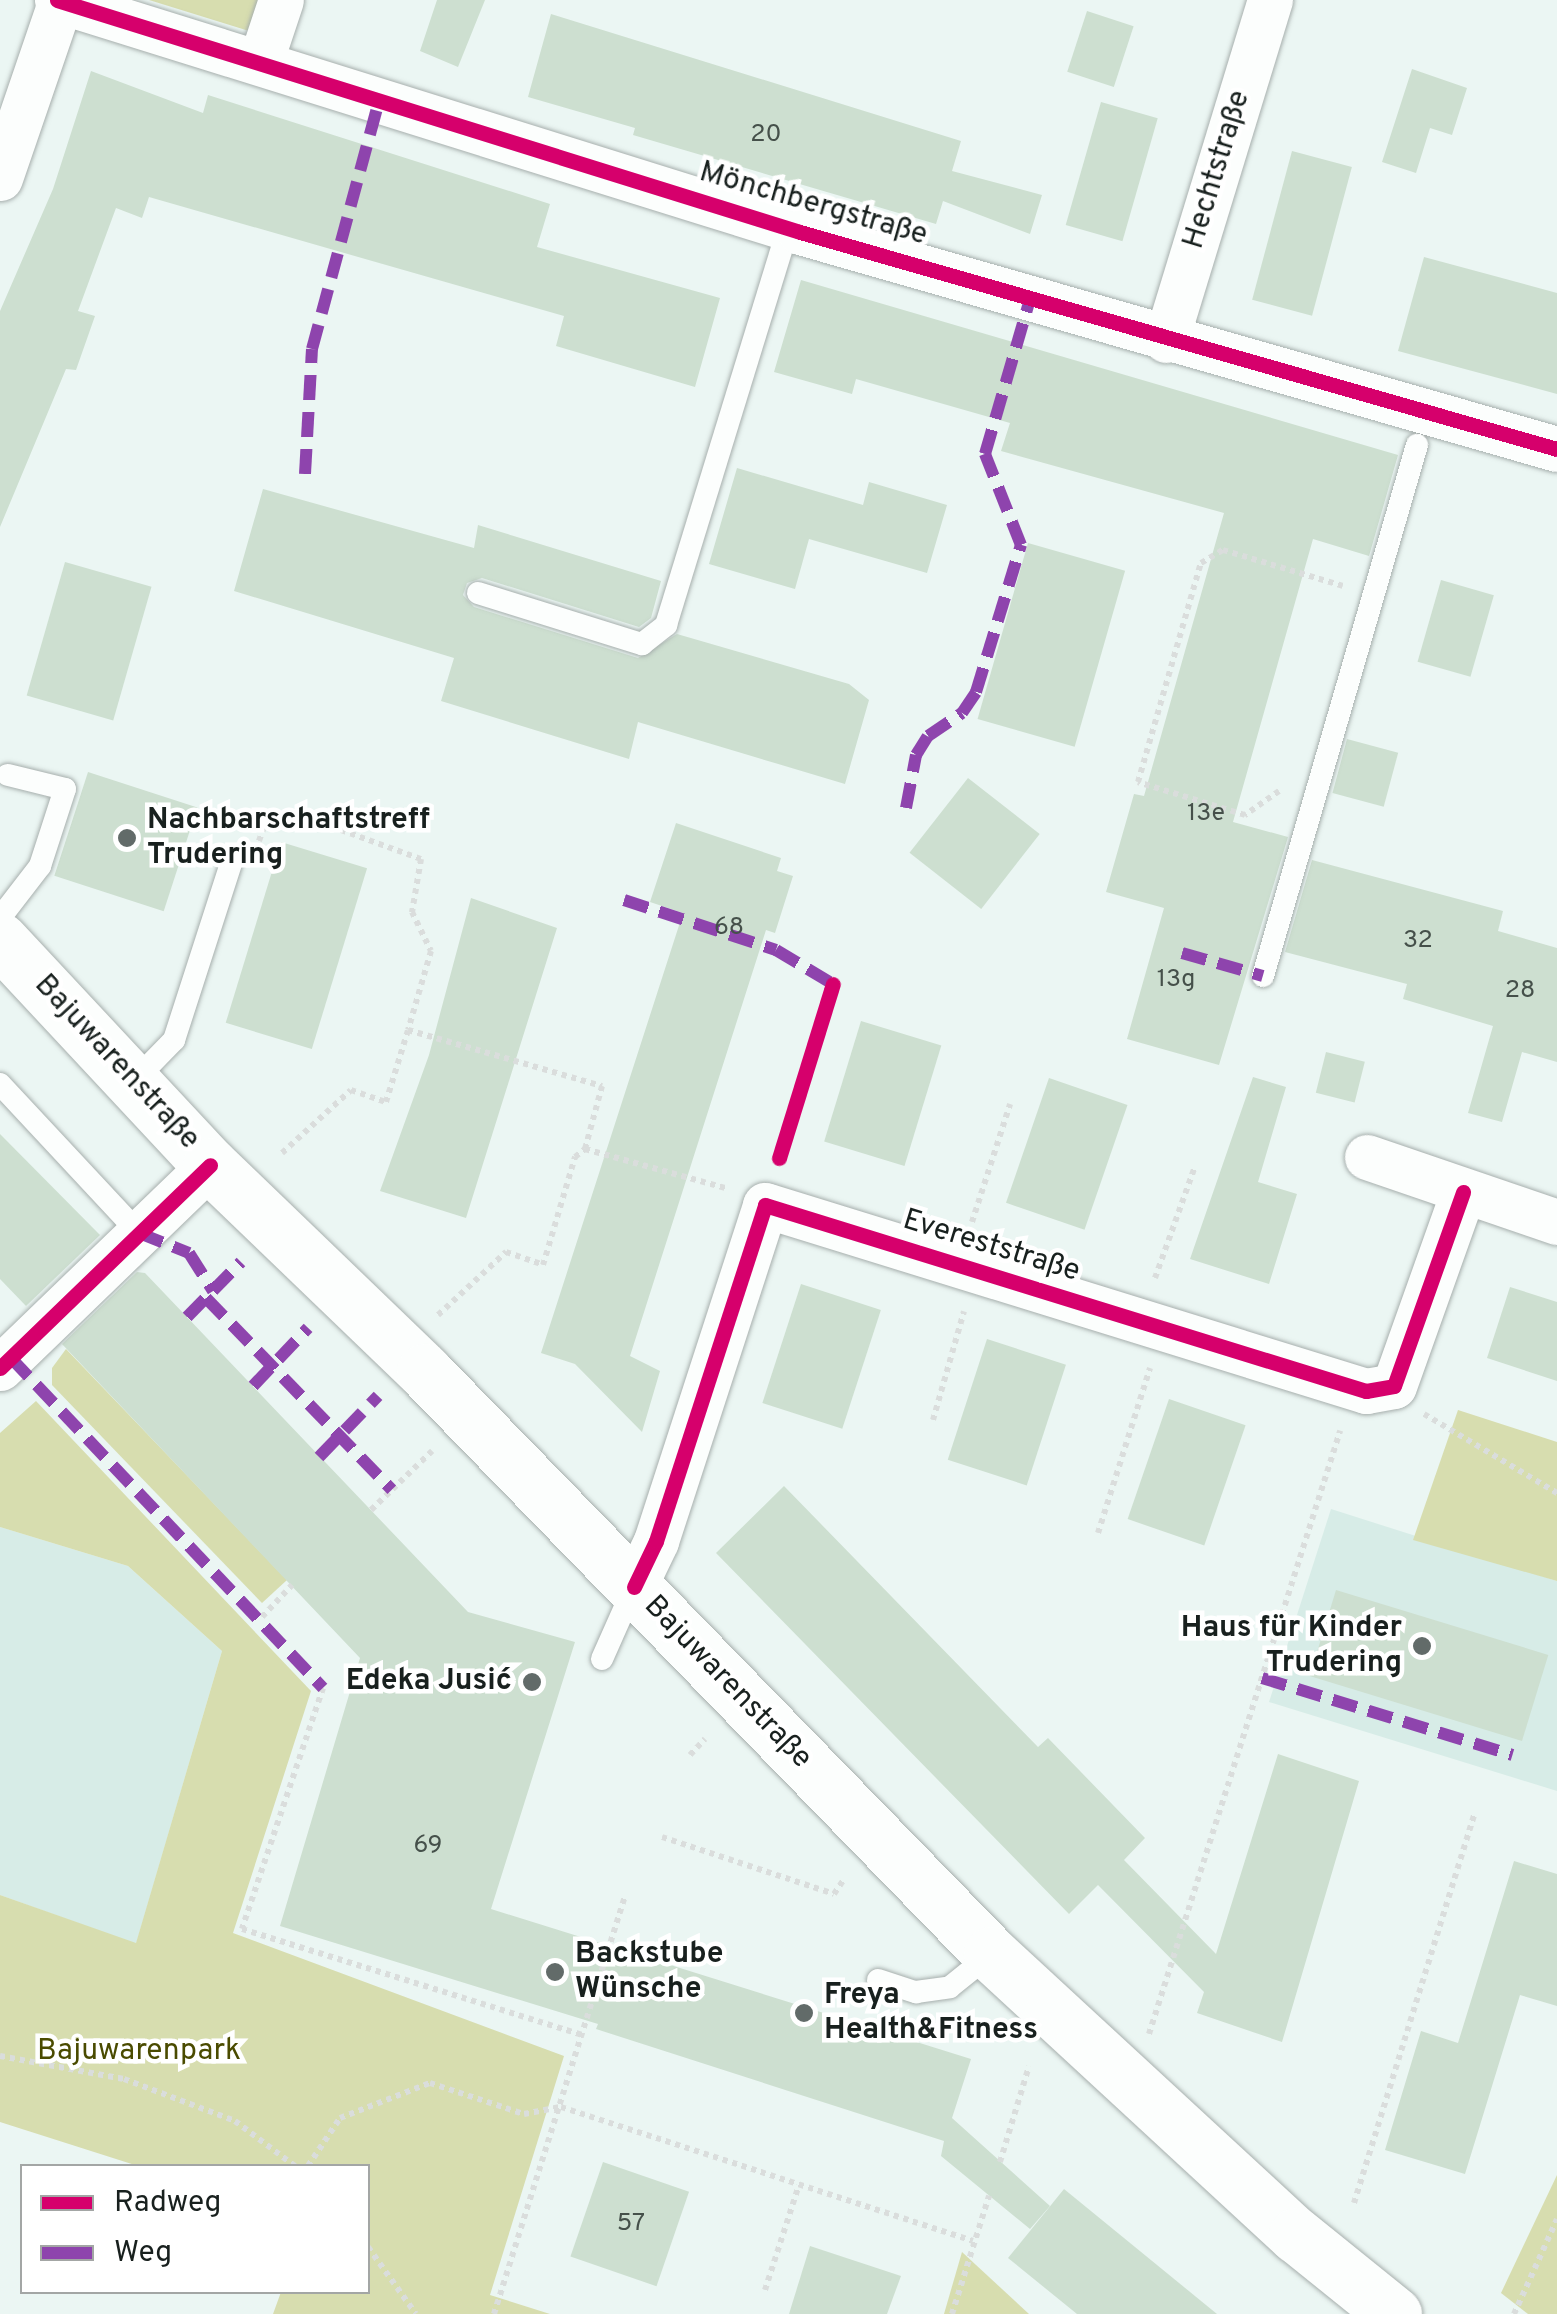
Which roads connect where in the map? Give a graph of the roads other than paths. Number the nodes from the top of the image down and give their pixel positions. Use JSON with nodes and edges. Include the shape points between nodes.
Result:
{"nodes":[{"id":1,"x":60,"y":0,"type":"edge"},
{"id":2,"x":281,"y":0,"type":"edge"},
{"id":3,"x":1270,"y":0,"type":"edge"},
{"id":4,"x":262,"y":60,"type":"junction"},
{"id":5,"x":0,"y":178,"type":"edge"},
{"id":6,"x":788,"y":228,"type":"junction"},
{"id":7,"x":1166,"y":340,"type":"junction"},
{"id":8,"x":1417,"y":445,"type":"dead end"},
{"id":9,"x":1557,"y":449,"type":"edge"},
{"id":10,"x":478,"y":592,"type":"dead end"},
{"id":11,"x":8,"y":775,"type":"dead end"},
{"id":12,"x":242,"y":860,"type":"road end"},
{"id":13,"x":0,"y":918,"type":"edge"},
{"id":14,"x":0,"y":940,"type":"edge"},
{"id":15,"x":1264,"y":976,"type":"dead end"},
{"id":16,"x":133,"y":1082,"type":"junction"},
{"id":17,"x":0,"y":1084,"type":"edge"},
{"id":18,"x":1367,"y":1157,"type":"dead end"},
{"id":19,"x":210,"y":1165,"type":"junction"},
{"id":20,"x":1463,"y":1192,"type":"junction"},
{"id":21,"x":1557,"y":1222,"type":"edge"},
{"id":22,"x":139,"y":1233,"type":"junction"},
{"id":23,"x":0,"y":1368,"type":"edge"},
{"id":24,"x":634,"y":1587,"type":"junction"},
{"id":25,"x":602,"y":1659,"type":"dead end"},
{"id":26,"x":990,"y":1954,"type":"junction"},
{"id":27,"x":878,"y":1980,"type":"dead end"},
{"id":28,"x":1394,"y":2314,"type":"edge"}],
"edges":[{"from":1,"to":4,"type":"street","name":"Mönchbergstraße"},
{"from":1,"to":5,"type":"street"},
{"from":2,"to":4,"type":"street"},
{"from":3,"to":7,"type":"street","name":"Hechtstraße"},
{"from":4,"to":6,"type":"street","name":"Mönchbergstraße"},
{"from":6,"to":7,"type":"street","name":"Mönchbergstraße"},
{"from":6,"to":10,"type":"lane","name":"Mönchbergstraße","via":[[666,624],[642,644]]},
{"from":7,"to":9,"type":"street","name":"Mönchbergstraße"},
{"from":8,"to":15,"type":"lane"},
{"from":11,"to":13,"type":"lane","via":[[64,789],[40,866]]},
{"from":12,"to":16,"type":"lane","via":[[174,1040]]},
{"from":14,"to":16,"type":"main road","name":"Bajuwarenstraße"},
{"from":16,"to":19,"type":"main road","name":"Bajuwarenstraße"},
{"from":17,"to":22,"type":"lane"},
{"from":18,"to":20,"type":"street"},
{"from":19,"to":22,"type":"street"},
{"from":19,"to":24,"type":"main road","name":"Bajuwarenstraße"},
{"from":20,"to":21,"type":"street"},
{"from":20,"to":24,"type":"street","name":"Evereststraße","via":[[1394,1386],[1366,1391],[764,1204],[656,1541]]},
{"from":22,"to":23,"type":"street"},
{"from":24,"to":25,"type":"lane"},
{"from":24,"to":26,"type":"main road","name":"Bajuwarenstraße"},
{"from":26,"to":27,"type":"lane","via":[[950,1987],[916,1992]]},
{"from":26,"to":28,"type":"main road","name":"Bajuwarenstraße","via":[[1257,2200]]}]}
